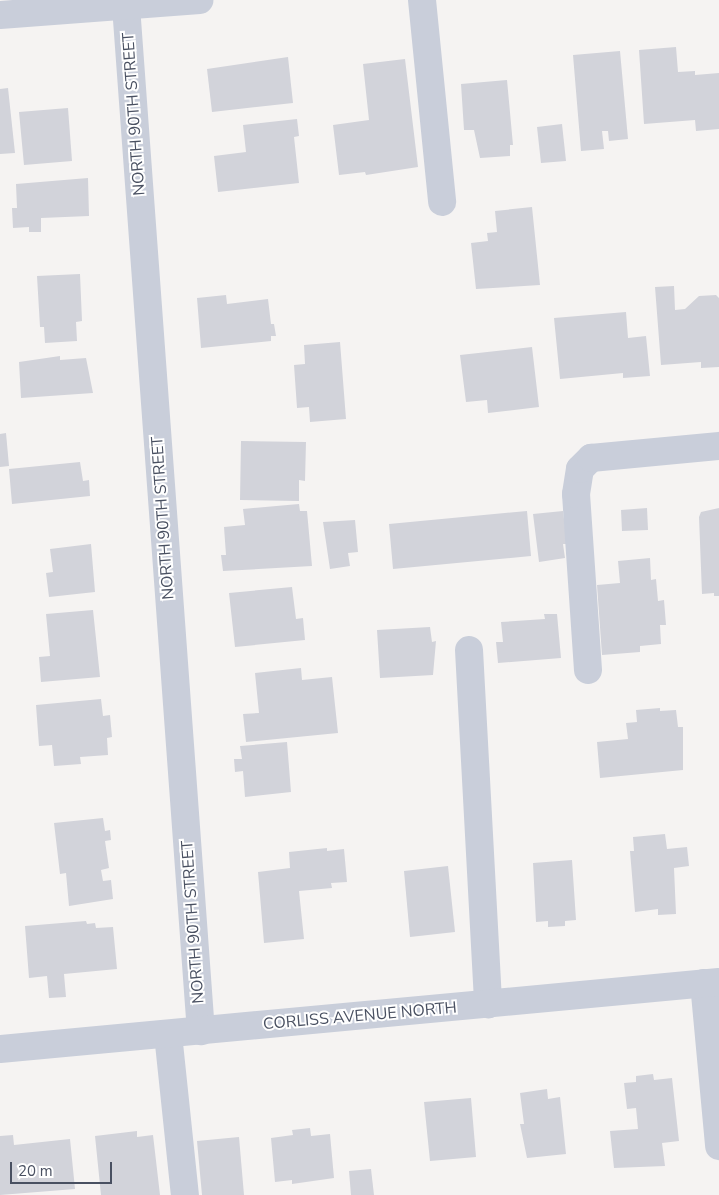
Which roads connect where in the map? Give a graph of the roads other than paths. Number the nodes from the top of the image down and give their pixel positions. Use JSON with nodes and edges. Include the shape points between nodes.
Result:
{"nodes":[{"id":1,"x":199,"y":0,"type":"edge"},
{"id":2,"x":422,"y":0,"type":"edge"},
{"id":3,"x":126,"y":6,"type":"junction"},
{"id":4,"x":0,"y":15,"type":"edge"},
{"id":5,"x":442,"y":202,"type":"dead end"},
{"id":6,"x":719,"y":446,"type":"edge"},
{"id":7,"x":469,"y":650,"type":"dead end"},
{"id":8,"x":588,"y":670,"type":"dead end"},
{"id":9,"x":711,"y":983,"type":"edge"},
{"id":10,"x":488,"y":1004,"type":"junction"},
{"id":11,"x":201,"y":1031,"type":"junction"},
{"id":12,"x":168,"y":1034,"type":"junction"},
{"id":13,"x":0,"y":1049,"type":"edge"},
{"id":14,"x":719,"y":1146,"type":"edge"},
{"id":15,"x":184,"y":1195,"type":"edge"}],
"edges":[{"from":1,"to":3,"type":"street"},
{"from":2,"to":5,"type":"street"},
{"from":3,"to":4,"type":"street"},
{"from":3,"to":11,"type":"street","name":"NORTH 90TH STREET"},
{"from":6,"to":8,"type":"street","via":[[591,458],[580,469],[576,494]]},
{"from":7,"to":10,"type":"street"},
{"from":9,"to":10,"type":"street","name":"CORLISS AVENUE NORTH"},
{"from":9,"to":14,"type":"street"},
{"from":10,"to":11,"type":"street","name":"CORLISS AVENUE NORTH"},
{"from":11,"to":12,"type":"street","name":"CORLISS AVENUE NORTH"},
{"from":12,"to":13,"type":"street","name":"CORLISS AVENUE NORTH"},
{"from":12,"to":15,"type":"street"}]}
